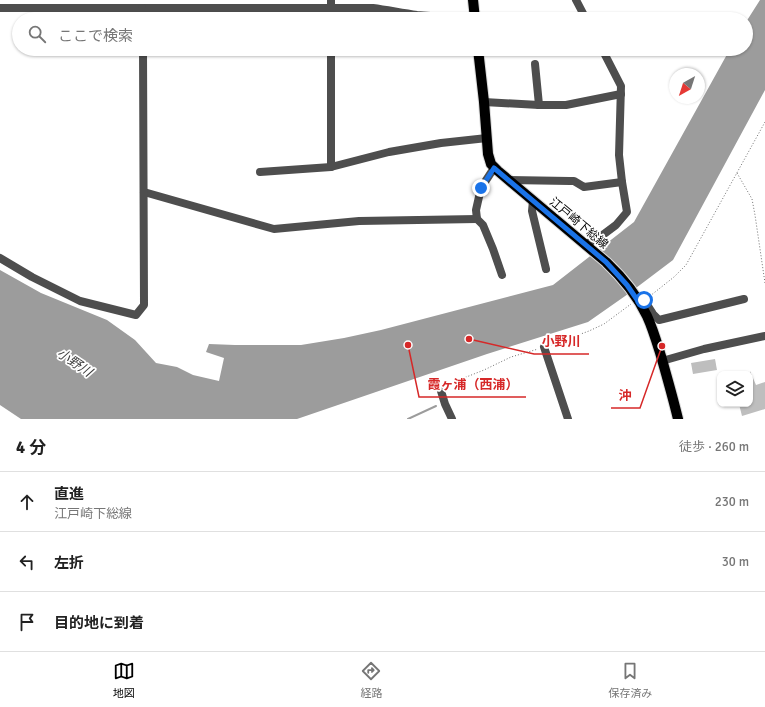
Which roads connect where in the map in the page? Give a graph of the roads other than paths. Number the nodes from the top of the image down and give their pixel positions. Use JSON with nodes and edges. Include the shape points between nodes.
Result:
{"nodes":[{"id":1,"x":473,"y":0,"type":"edge"},
{"id":2,"x":576,"y":0,"type":"edge"},
{"id":3,"x":331,"y":4,"type":"edge"},
{"id":4,"x":0,"y":8,"type":"edge"},
{"id":5,"x":142,"y":8,"type":"junction"},
{"id":6,"x":142,"y":12,"type":"edge"},
{"id":7,"x":400,"y":12,"type":"edge"},
{"id":8,"x":474,"y":12,"type":"edge"},
{"id":9,"x":582,"y":12,"type":"edge"},
{"id":10,"x":143,"y":56,"type":"edge"},
{"id":11,"x":331,"y":56,"type":"edge"},
{"id":12,"x":479,"y":56,"type":"edge"},
{"id":13,"x":606,"y":56,"type":"edge"},
{"id":14,"x":535,"y":64,"type":"dead end"},
{"id":15,"x":621,"y":94,"type":"junction"},
{"id":16,"x":484,"y":102,"type":"junction"},
{"id":17,"x":540,"y":106,"type":"junction"},
{"id":18,"x":487,"y":138,"type":"junction"},
{"id":19,"x":331,"y":167,"type":"junction"},
{"id":20,"x":494,"y":168,"type":"junction"},
{"id":21,"x":260,"y":172,"type":"dead end"},
{"id":22,"x":509,"y":180,"type":"junction"},
{"id":23,"x":622,"y":182,"type":"junction"},
{"id":24,"x":144,"y":192,"type":"junction"},
{"id":25,"x":533,"y":201,"type":"junction"},
{"id":26,"x":477,"y":219,"type":"junction"},
{"id":27,"x":587,"y":246,"type":"junction"},
{"id":28,"x":0,"y":258,"type":"edge"},
{"id":29,"x":546,"y":269,"type":"dead end"},
{"id":30,"x":502,"y":275,"type":"dead end"},
{"id":31,"x":636,"y":298,"type":"junction"},
{"id":32,"x":744,"y":299,"type":"dead end"},
{"id":33,"x":765,"y":336,"type":"edge"},
{"id":34,"x":544,"y":347,"type":"dead end"},
{"id":35,"x":662,"y":361,"type":"junction"},
{"id":36,"x":441,"y":391,"type":"dead end"},
{"id":37,"x":452,"y":419,"type":"edge"},
{"id":38,"x":568,"y":419,"type":"edge"},
{"id":39,"x":678,"y":419,"type":"edge"}],
"edges":[{"from":1,"to":8,"type":"main road"},
{"from":2,"to":9,"type":"street"},
{"from":3,"to":5,"type":"street"},
{"from":3,"to":7,"type":"street"},
{"from":4,"to":5,"type":"street"},
{"from":5,"to":6,"type":"street"},
{"from":10,"to":24,"type":"street"},
{"from":11,"to":19,"type":"street"},
{"from":12,"to":16,"type":"main road"},
{"from":13,"to":15,"type":"street","via":[[621,86]]},
{"from":14,"to":17,"type":"street"},
{"from":15,"to":17,"type":"street","via":[[566,105]]},
{"from":15,"to":23,"type":"street","via":[[619,155]]},
{"from":16,"to":17,"type":"street"},
{"from":16,"to":18,"type":"main road"},
{"from":18,"to":19,"type":"street","via":[[389,152]]},
{"from":18,"to":20,"type":"main road","via":[[489,160]]},
{"from":19,"to":21,"type":"street"},
{"from":20,"to":22,"type":"main road","name":"江戸崎下総線"},
{"from":20,"to":26,"type":"street","via":[[481,188],[476,210]]},
{"from":22,"to":23,"type":"street","via":[[570,180],[584,187]]},
{"from":22,"to":25,"type":"main road","name":"江戸崎下総線"},
{"from":23,"to":27,"type":"street","via":[[627,212],[616,225]]},
{"from":24,"to":26,"type":"street","via":[[274,228],[358,221]]},
{"from":24,"to":28,"type":"street","via":[[144,305],[136,314],[80,301]]},
{"from":25,"to":27,"type":"main road","name":"江戸崎下総線"},
{"from":25,"to":29,"type":"street","via":[[532,211]]},
{"from":26,"to":30,"type":"street","via":[[483,224]]},
{"from":27,"to":31,"type":"main road","name":"江戸崎下総線","via":[[612,268]]},
{"from":31,"to":32,"type":"street","via":[[644,300],[659,320]]},
{"from":31,"to":35,"type":"main road","name":"江戸崎下総線","via":[[647,316]]},
{"from":33,"to":35,"type":"street"},
{"from":34,"to":38,"type":"street"},
{"from":35,"to":39,"type":"main road","name":"江戸崎下総線"},
{"from":36,"to":37,"type":"street"}]}
